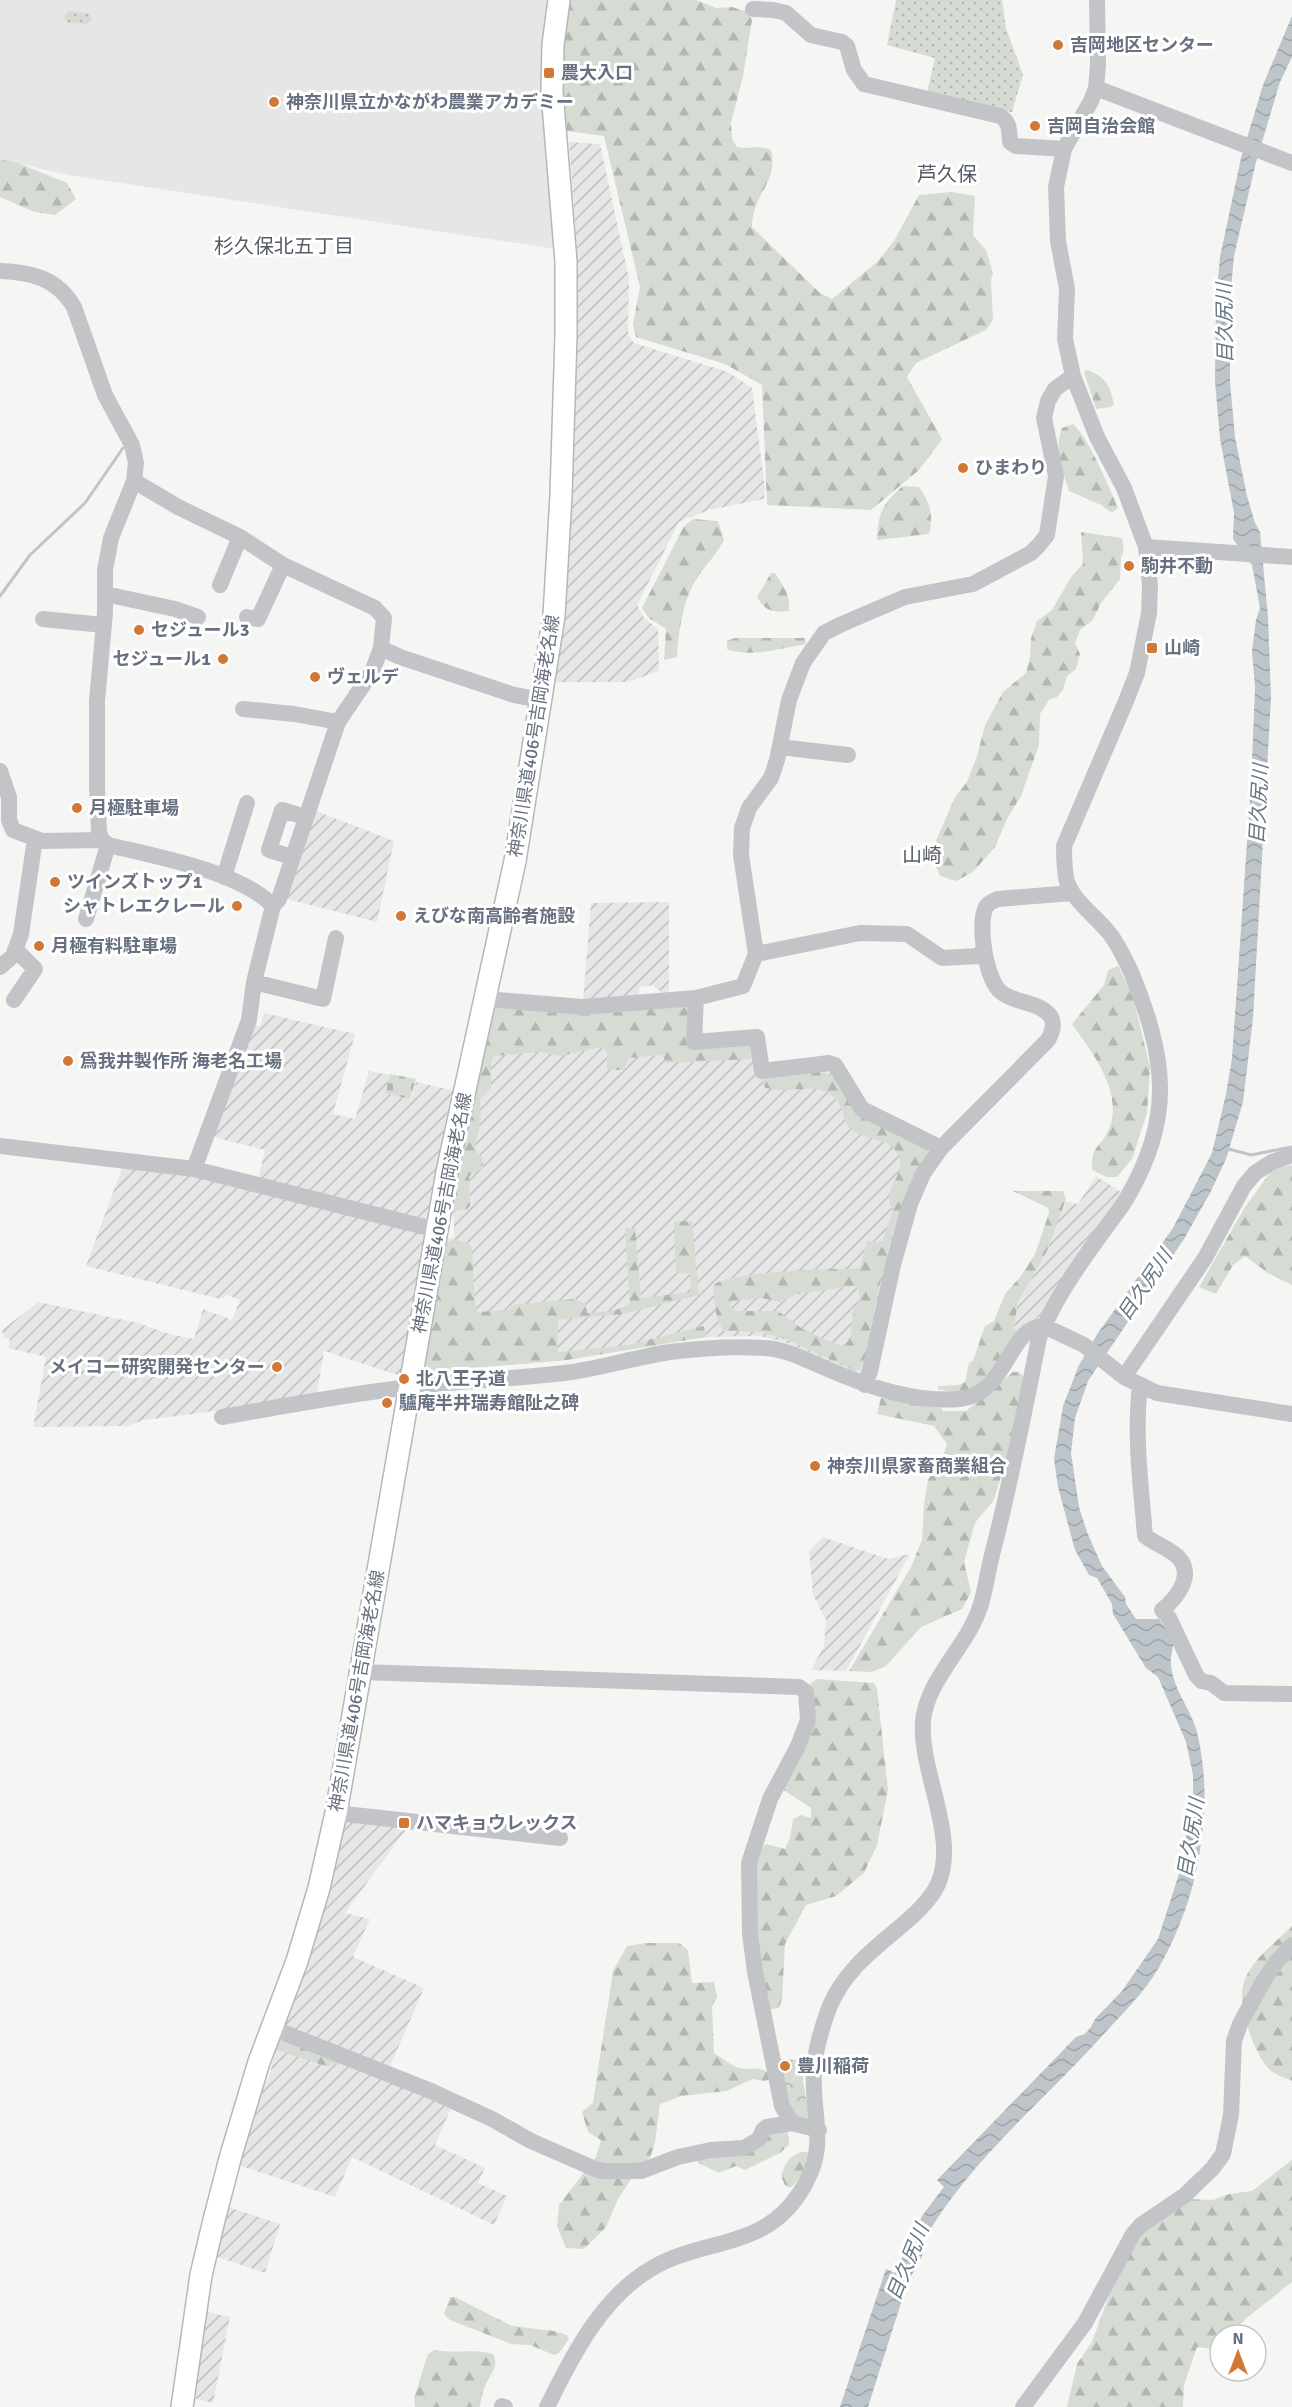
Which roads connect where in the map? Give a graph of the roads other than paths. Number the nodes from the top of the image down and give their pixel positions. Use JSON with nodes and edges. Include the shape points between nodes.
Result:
{"nodes":[{"id":1,"x":559,"y":0,"type":"edge"},
{"id":2,"x":1097,"y":0,"type":"edge"},
{"id":3,"x":753,"y":9,"type":"dead end"},
{"id":4,"x":1096,"y":88,"type":"junction"},
{"id":5,"x":1064,"y":149,"type":"junction"},
{"id":6,"x":1284,"y":160,"type":"edge"},
{"id":7,"x":0,"y":271,"type":"edge"},
{"id":8,"x":1073,"y":376,"type":"junction"},
{"id":9,"x":134,"y":481,"type":"junction"},
{"id":10,"x":240,"y":537,"type":"junction"},
{"id":11,"x":1146,"y":547,"type":"junction"},
{"id":12,"x":1285,"y":556,"type":"edge"},
{"id":13,"x":283,"y":565,"type":"junction"},
{"id":14,"x":220,"y":585,"type":"dead end"},
{"id":15,"x":105,"y":594,"type":"junction"},
{"id":16,"x":198,"y":616,"type":"dead end"},
{"id":17,"x":247,"y":617,"type":"dead end"},
{"id":18,"x":43,"y":619,"type":"dead end"},
{"id":19,"x":103,"y":625,"type":"junction"},
{"id":20,"x":381,"y":648,"type":"junction"},
{"id":21,"x":542,"y":700,"type":"junction"},
{"id":22,"x":243,"y":709,"type":"dead end"},
{"id":23,"x":338,"y":722,"type":"junction"},
{"id":24,"x":780,"y":747,"type":"junction"},
{"id":25,"x":848,"y":755,"type":"dead end"},
{"id":26,"x":0,"y":771,"type":"edge"},
{"id":27,"x":246,"y":803,"type":"dead end"},
{"id":28,"x":305,"y":817,"type":"junction"},
{"id":29,"x":35,"y":839,"type":"junction"},
{"id":30,"x":105,"y":842,"type":"junction"},
{"id":31,"x":292,"y":857,"type":"junction"},
{"id":32,"x":224,"y":877,"type":"junction"},
{"id":33,"x":1073,"y":893,"type":"junction"},
{"id":34,"x":273,"y":906,"type":"junction"},
{"id":35,"x":86,"y":920,"type":"dead end"},
{"id":36,"x":336,"y":938,"type":"dead end"},
{"id":37,"x":983,"y":949,"type":"junction"},
{"id":38,"x":16,"y":950,"type":"junction"},
{"id":39,"x":756,"y":954,"type":"junction"},
{"id":40,"x":0,"y":967,"type":"edge"},
{"id":41,"x":254,"y":982,"type":"junction"},
{"id":42,"x":696,"y":998,"type":"junction"},
{"id":43,"x":485,"y":999,"type":"junction"},
{"id":44,"x":14,"y":1000,"type":"dead end"},
{"id":45,"x":0,"y":1146,"type":"edge"},
{"id":46,"x":940,"y":1148,"type":"junction"},
{"id":47,"x":1292,"y":1155,"type":"edge"},
{"id":48,"x":194,"y":1169,"type":"junction"},
{"id":49,"x":436,"y":1230,"type":"junction"},
{"id":50,"x":1044,"y":1326,"type":"junction"},
{"id":51,"x":1121,"y":1375,"type":"junction"},
{"id":52,"x":865,"y":1385,"type":"junction"},
{"id":53,"x":1140,"y":1386,"type":"junction"},
{"id":54,"x":409,"y":1387,"type":"junction"},
{"id":55,"x":1292,"y":1414,"type":"edge"},
{"id":56,"x":222,"y":1417,"type":"dead end"},
{"id":57,"x":361,"y":1672,"type":"junction"},
{"id":58,"x":1292,"y":1694,"type":"edge"},
{"id":59,"x":336,"y":1813,"type":"junction"},
{"id":60,"x":560,"y":1838,"type":"dead end"},
{"id":61,"x":1292,"y":1945,"type":"edge"},
{"id":62,"x":272,"y":2028,"type":"junction"},
{"id":63,"x":792,"y":2123,"type":"junction"},
{"id":64,"x":819,"y":2130,"type":"junction"},
{"id":65,"x":182,"y":2407,"type":"edge"},
{"id":66,"x":547,"y":2407,"type":"edge"},
{"id":67,"x":1023,"y":2407,"type":"edge"}],
"edges":[{"from":1,"to":21,"type":"main road","name":"神奈川県道406号吉岡海老名線","via":[[552,92],[566,262],[566,335],[554,616]]},
{"from":2,"to":4,"type":"street"},
{"from":3,"to":5,"type":"street","via":[[786,13],[811,35],[842,42],[864,84],[1000,116],[1009,126],[1010,142],[1016,146]]},
{"from":4,"to":5,"type":"street"},
{"from":4,"to":6,"type":"street"},
{"from":5,"to":8,"type":"street","via":[[1056,187],[1058,242],[1066,274],[1065,339]]},
{"from":7,"to":9,"type":"street","via":[[41,276],[69,298],[105,395],[132,445]]},
{"from":8,"to":11,"type":"street"},
{"from":8,"to":24,"type":"street","via":[[1055,389],[1044,418],[1056,476],[1047,536],[1031,553],[973,584],[905,597],[824,633],[803,663],[789,700]]},
{"from":9,"to":10,"type":"street"},
{"from":9,"to":15,"type":"street","via":[[111,538]]},
{"from":10,"to":13,"type":"street"},
{"from":10,"to":14,"type":"street"},
{"from":11,"to":12,"type":"street"},
{"from":11,"to":33,"type":"street","via":[[1149,613],[1137,673],[1064,846],[1064,869]]},
{"from":13,"to":17,"type":"street","via":[[258,619]]},
{"from":13,"to":20,"type":"street","via":[[375,608],[384,618]]},
{"from":15,"to":16,"type":"street"},
{"from":15,"to":19,"type":"street"},
{"from":18,"to":19,"type":"street"},
{"from":19,"to":30,"type":"street","via":[[97,701],[97,785],[99,832]]},
{"from":20,"to":21,"type":"street","via":[[514,695]]},
{"from":20,"to":23,"type":"street","via":[[372,672]]},
{"from":21,"to":43,"type":"main road","name":"神奈川県道406号吉岡海老名線","via":[[515,861]]},
{"from":22,"to":23,"type":"street"},
{"from":23,"to":28,"type":"street"},
{"from":24,"to":25,"type":"street"},
{"from":24,"to":39,"type":"street","via":[[771,778],[749,808],[742,828],[741,855]]},
{"from":26,"to":29,"type":"street","via":[[9,797],[13,830]]},
{"from":27,"to":32,"type":"street"},
{"from":28,"to":31,"type":"street"},
{"from":28,"to":31,"type":"street","via":[[282,810],[269,850]]},
{"from":29,"to":30,"type":"street"},
{"from":29,"to":38,"type":"street"},
{"from":30,"to":32,"type":"street"},
{"from":30,"to":35,"type":"street"},
{"from":31,"to":34,"type":"street","via":[[279,899]]},
{"from":32,"to":34,"type":"street","via":[[263,895]]},
{"from":33,"to":37,"type":"street","via":[[989,903],[985,909]]},
{"from":33,"to":50,"type":"street","via":[[1111,935],[1127,962],[1158,1054],[1161,1102],[1146,1159],[1128,1196],[1076,1269]]},
{"from":34,"to":41,"type":"street"},
{"from":36,"to":41,"type":"street","via":[[323,999]]},
{"from":37,"to":39,"type":"street","via":[[972,958],[942,958],[907,934],[875,932]]},
{"from":37,"to":46,"type":"street","via":[[994,984],[1001,993],[1049,1015],[1053,1031]]},
{"from":38,"to":40,"type":"street"},
{"from":38,"to":44,"type":"street","via":[[35,969]]},
{"from":39,"to":42,"type":"street","via":[[743,986]]},
{"from":41,"to":48,"type":"street","via":[[249,1020]]},
{"from":42,"to":43,"type":"street","via":[[583,1007]]},
{"from":42,"to":46,"type":"street","via":[[694,1042],[757,1037],[762,1071],[834,1065],[862,1109]]},
{"from":43,"to":49,"type":"main road","name":"神奈川県道406号吉岡海老名線"},
{"from":45,"to":48,"type":"street"},
{"from":46,"to":52,"type":"street","via":[[910,1204]]},
{"from":47,"to":51,"type":"street","via":[[1272,1162],[1244,1186],[1205,1258]]},
{"from":48,"to":49,"type":"street"},
{"from":49,"to":54,"type":"main road","name":"神奈川県道406号吉岡海老名線"},
{"from":50,"to":51,"type":"street","via":[[1084,1345]]},
{"from":50,"to":52,"type":"street","via":[[1023,1334],[1004,1367],[985,1390],[972,1397],[939,1399]]},
{"from":50,"to":64,"type":"street","via":[[980,1608],[963,1644],[936,1683],[923,1721],[942,1844],[938,1885],[920,1908],[855,1965],[840,1986],[815,2059]]},
{"from":51,"to":53,"type":"street"},
{"from":52,"to":54,"type":"street","via":[[782,1350],[710,1348],[669,1352],[573,1372]]},
{"from":53,"to":55,"type":"street","via":[[1170,1395]]},
{"from":53,"to":58,"type":"street","via":[[1140,1485],[1145,1536],[1180,1558],[1185,1570],[1180,1592],[1162,1610],[1201,1680],[1224,1693]]},
{"from":54,"to":56,"type":"street"},
{"from":54,"to":57,"type":"main road","name":"神奈川県道406号吉岡海老名線"},
{"from":57,"to":59,"type":"main road","name":"神奈川県道406号吉岡海老名線"},
{"from":57,"to":63,"type":"street","via":[[799,1686],[806,1692],[808,1720],[770,1799],[749,1863],[755,1972],[782,2106]]},
{"from":59,"to":60,"type":"street"},
{"from":59,"to":62,"type":"main road","name":"神奈川県道406号吉岡海老名線","via":[[319,1888]]},
{"from":61,"to":67,"type":"street","via":[[1264,1980],[1234,2041],[1231,2115],[1223,2154],[1184,2196],[1132,2234],[1084,2323]]},
{"from":62,"to":63,"type":"street","via":[[431,2091],[600,2171],[641,2171],[700,2152],[744,2148],[759,2139],[767,2127]]},
{"from":62,"to":65,"type":"main road","name":"神奈川県道406号吉岡海老名線","via":[[231,2155],[201,2275]]},
{"from":63,"to":64,"type":"street"},
{"from":64,"to":66,"type":"street","via":[[815,2165],[782,2217],[760,2230],[654,2267],[633,2283],[586,2336]]}]}
